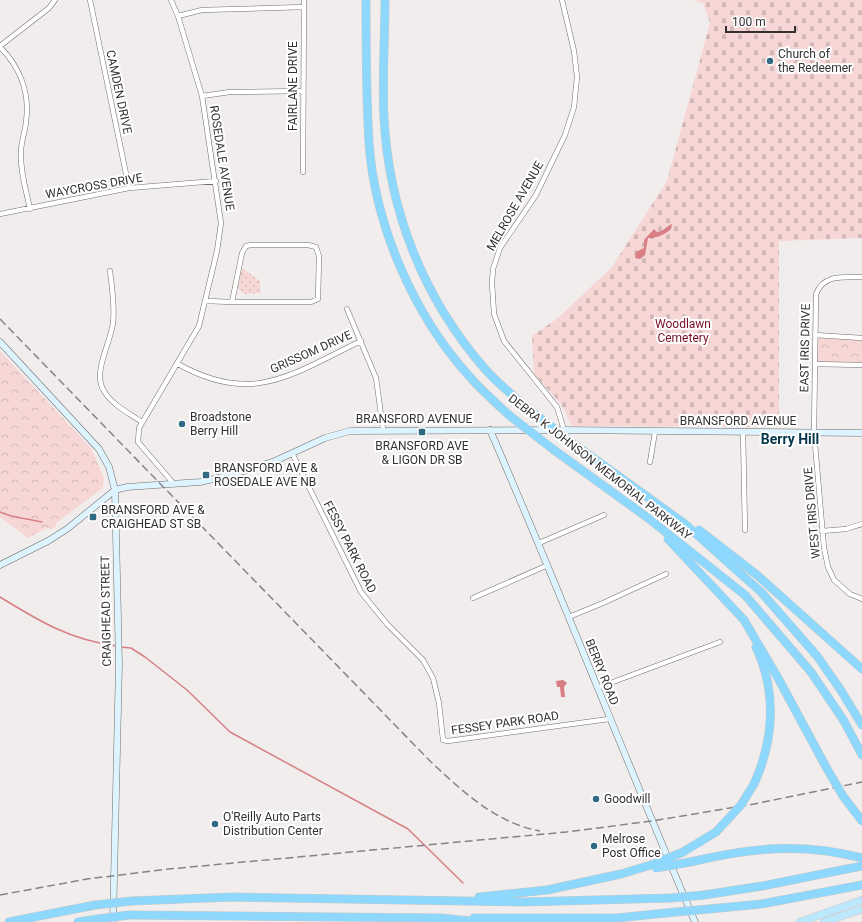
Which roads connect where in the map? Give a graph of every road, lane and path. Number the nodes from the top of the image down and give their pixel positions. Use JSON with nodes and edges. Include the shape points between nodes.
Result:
{"nodes":[{"id":1,"x":56,"y":0,"type":"edge"},
{"id":2,"x":90,"y":0,"type":"edge"},
{"id":3,"x":171,"y":0,"type":"edge"},
{"id":4,"x":304,"y":0,"type":"edge"},
{"id":5,"x":366,"y":0,"type":"edge"},
{"id":6,"x":385,"y":0,"type":"edge"},
{"id":7,"x":562,"y":0,"type":"edge"},
{"id":8,"x":304,"y":7,"type":"junction"},
{"id":9,"x":178,"y":16,"type":"junction"},
{"id":10,"x":0,"y":47,"type":"edge"},
{"id":11,"x":302,"y":91,"type":"junction"},
{"id":12,"x":202,"y":96,"type":"junction"},
{"id":13,"x":303,"y":172,"type":"dead end"},
{"id":14,"x":216,"y":181,"type":"junction"},
{"id":15,"x":129,"y":188,"type":"junction"},
{"id":16,"x":30,"y":209,"type":"junction"},
{"id":17,"x":0,"y":214,"type":"edge"},
{"id":18,"x":110,"y":271,"type":"dead end"},
{"id":19,"x":862,"y":277,"type":"edge"},
{"id":20,"x":206,"y":301,"type":"junction"},
{"id":21,"x":232,"y":302,"type":"junction"},
{"id":22,"x":347,"y":309,"type":"dead end"},
{"id":23,"x":815,"y":335,"type":"junction"},
{"id":24,"x":862,"y":338,"type":"edge"},
{"id":25,"x":361,"y":341,"type":"junction"},
{"id":26,"x":0,"y":342,"type":"edge"},
{"id":27,"x":178,"y":364,"type":"junction"},
{"id":28,"x":815,"y":364,"type":"junction"},
{"id":29,"x":862,"y":365,"type":"edge"},
{"id":30,"x":142,"y":422,"type":"junction"},
{"id":31,"x":383,"y":429,"type":"junction"},
{"id":32,"x":490,"y":430,"type":"junction"},
{"id":33,"x":564,"y":430,"type":"junction"},
{"id":34,"x":655,"y":432,"type":"junction"},
{"id":35,"x":743,"y":432,"type":"junction"},
{"id":36,"x":814,"y":432,"type":"junction"},
{"id":37,"x":862,"y":433,"type":"edge"},
{"id":38,"x":292,"y":453,"type":"junction"},
{"id":39,"x":650,"y":462,"type":"dead end"},
{"id":40,"x":174,"y":484,"type":"junction"},
{"id":41,"x":115,"y":490,"type":"junction"},
{"id":42,"x":604,"y":515,"type":"dead end"},
{"id":43,"x":648,"y":518,"type":"junction"},
{"id":44,"x":685,"y":524,"type":"junction"},
{"id":45,"x":862,"y":524,"type":"edge"},
{"id":46,"x":745,"y":530,"type":"dead end"},
{"id":47,"x":822,"y":531,"type":"junction"},
{"id":48,"x":539,"y":544,"type":"junction"},
{"id":49,"x":0,"y":565,"type":"edge"},
{"id":50,"x":548,"y":566,"type":"junction"},
{"id":51,"x":666,"y":574,"type":"dead end"},
{"id":52,"x":473,"y":598,"type":"dead end"},
{"id":53,"x":862,"y":599,"type":"edge"},
{"id":54,"x":568,"y":617,"type":"junction"},
{"id":55,"x":739,"y":617,"type":"junction"},
{"id":56,"x":720,"y":642,"type":"dead end"},
{"id":57,"x":862,"y":669,"type":"edge"},
{"id":58,"x":433,"y":678,"type":"joint"},
{"id":59,"x":597,"y":688,"type":"junction"},
{"id":60,"x":609,"y":718,"type":"junction"},
{"id":61,"x":862,"y":725,"type":"edge"},
{"id":62,"x":862,"y":755,"type":"edge"},
{"id":63,"x":862,"y":821,"type":"edge"},
{"id":64,"x":862,"y":858,"type":"edge"},
{"id":65,"x":655,"y":866,"type":"junction"},
{"id":66,"x":862,"y":866,"type":"edge"},
{"id":67,"x":862,"y":885,"type":"edge"},
{"id":68,"x":439,"y":900,"type":"junction"},
{"id":69,"x":862,"y":900,"type":"edge"},
{"id":70,"x":862,"y":908,"type":"edge"},
{"id":71,"x":447,"y":918,"type":"junction"},
{"id":72,"x":8,"y":922,"type":"edge"},
{"id":73,"x":78,"y":922,"type":"edge"},
{"id":74,"x":113,"y":922,"type":"edge"},
{"id":75,"x":480,"y":922,"type":"edge"},
{"id":76,"x":695,"y":922,"type":"edge"},
{"id":77,"x":800,"y":922,"type":"edge"},
{"id":78,"x":824,"y":922,"type":"edge"}],
"edges":[{"from":1,"to":10,"type":"street"},
{"from":2,"to":15,"type":"street","name":"CAMDEN DRIVE"},
{"from":3,"to":9,"type":"street","name":"ROSEDALE AVENUE"},
{"from":4,"to":8,"type":"street","name":"FAIRLANE DRIVE"},
{"from":5,"to":43,"type":"highway","name":"DEBRA K JOHNSON MEMORIAL PARKWAY","bridge":true,"via":[[369,144],[389,240],[408,285],[431,325],[469,376],[510,416]]},
{"from":6,"to":44,"type":"highway","name":"DEBRA K JOHNSON MEMORIAL PARKWAY","bridge":true,"via":[[385,136],[393,192],[406,235],[423,277],[446,318],[487,371],[535,414]]},
{"from":7,"to":33,"type":"street","name":"MELROSE AVENUE","via":[[574,50],[577,77],[574,107],[536,195],[500,248],[493,269],[492,283],[494,314],[504,341],[557,406]]},
{"from":8,"to":9,"type":"street","via":[[202,10]]},
{"from":8,"to":11,"type":"street","name":"FAIRLANE DRIVE"},
{"from":9,"to":12,"type":"street","name":"ROSEDALE AVENUE"},
{"from":10,"to":16,"type":"street","via":[[19,72],[25,90],[26,121],[21,151]]},
{"from":11,"to":12,"type":"street","via":[[230,92]]},
{"from":11,"to":13,"type":"street","name":"FAIRLANE DRIVE"},
{"from":12,"to":14,"type":"street","name":"ROSEDALE AVENUE"},
{"from":14,"to":15,"type":"street","name":"WAYCROSS DRIVE"},
{"from":14,"to":20,"type":"street","name":"ROSEDALE AVENUE","via":[[221,223]]},
{"from":15,"to":16,"type":"street","name":"WAYCROSS DRIVE"},
{"from":16,"to":17,"type":"street","name":"WAYCROSS DRIVE"},
{"from":18,"to":30,"type":"street","via":[[114,298],[113,324],[100,375],[103,390],[111,400]]},
{"from":19,"to":23,"type":"street","name":"EAST IRIS DRIVE","via":[[834,278],[820,286],[815,300]]},
{"from":20,"to":21,"type":"street"},
{"from":20,"to":27,"type":"street","name":"ROSEDALE AVENUE","via":[[197,330]]},
{"from":21,"to":21,"type":"street","via":[[317,300],[320,296],[317,248],[308,245],[246,246],[242,253]]},
{"from":22,"to":25,"type":"street"},
{"from":23,"to":24,"type":"street"},
{"from":23,"to":28,"type":"street","name":"EAST IRIS DRIVE"},
{"from":25,"to":27,"type":"street","name":"GRISSOM DRIVE","via":[[282,378],[252,385],[230,384],[209,379]]},
{"from":25,"to":31,"type":"street","via":[[376,378]]},
{"from":26,"to":41,"type":"street","name":"CRAIGHEAD STREET","via":[[99,448],[109,467]]},
{"from":27,"to":30,"type":"street","name":"ROSEDALE AVENUE"},
{"from":28,"to":29,"type":"street"},
{"from":28,"to":36,"type":"street","name":"EAST IRIS DRIVE"},
{"from":30,"to":40,"type":"street","name":"ROSEDALE AVENUE","via":[[138,442]]},
{"from":31,"to":32,"type":"street","name":"BRANSFORD AVENUE"},
{"from":31,"to":38,"type":"street","name":"BRANSFORD AVENUE","via":[[338,433]]},
{"from":32,"to":33,"type":"street","name":"BRANSFORD AVENUE"},
{"from":32,"to":48,"type":"street","name":"BERRY ROAD"},
{"from":33,"to":34,"type":"street","name":"BRANSFORD AVENUE"},
{"from":34,"to":35,"type":"street","name":"BRANSFORD AVENUE"},
{"from":34,"to":39,"type":"street"},
{"from":35,"to":36,"type":"street","name":"BRANSFORD AVENUE"},
{"from":35,"to":46,"type":"street"},
{"from":36,"to":37,"type":"street","name":"BRANSFORD AVENUE"},
{"from":36,"to":47,"type":"street","name":"WEST IRIS DRIVE"},
{"from":38,"to":40,"type":"street","name":"BRANSFORD AVENUE","via":[[231,475],[200,482]]},
{"from":38,"to":58,"type":"street","name":"FESSY PARK ROAD","via":[[361,592],[387,624],[423,660]]},
{"from":40,"to":41,"type":"street","name":"BRANSFORD AVENUE"},
{"from":41,"to":49,"type":"street","name":"BRANSFORD AVENUE","via":[[48,541]]},
{"from":41,"to":74,"type":"street","name":"CRAIGHEAD STREET","via":[[118,660]]},
{"from":42,"to":48,"type":"street"},
{"from":43,"to":55,"type":"highway"},
{"from":43,"to":62,"type":"highway","name":"DEBRA K JOHNSON MEMORIAL PARKWAY","via":[[745,595],[811,672],[844,721]]},
{"from":44,"to":57,"type":"highway","via":[[699,530],[739,560]]},
{"from":44,"to":61,"type":"highway","name":"DEBRA K JOHNSON MEMORIAL PARKWAY","via":[[761,592],[784,617],[827,669]]},
{"from":45,"to":47,"type":"street","via":[[846,529]]},
{"from":47,"to":53,"type":"street","name":"WEST IRIS DRIVE","via":[[825,558],[832,576],[845,590]]},
{"from":48,"to":50,"type":"street","name":"BERRY ROAD"},
{"from":50,"to":52,"type":"street"},
{"from":50,"to":54,"type":"street","name":"BERRY ROAD"},
{"from":51,"to":54,"type":"street"},
{"from":54,"to":59,"type":"street","name":"BERRY ROAD"},
{"from":55,"to":63,"type":"highway","bridge":true,"via":[[744,620],[758,642],[826,767]]},
{"from":55,"to":65,"type":"highway","bridge":true,"via":[[761,659],[767,679],[771,702],[768,743],[754,784],[741,805],[716,832]]},
{"from":56,"to":59,"type":"street"},
{"from":58,"to":60,"type":"street","name":"FESSEY PARK ROAD","via":[[443,740]]},
{"from":59,"to":60,"type":"street","name":"BERRY ROAD"},
{"from":60,"to":76,"type":"street","name":"BERRY ROAD"},
{"from":64,"to":65,"type":"highway","bridge":true,"via":[[826,851],[757,849]]},
{"from":65,"to":68,"type":"highway","via":[[547,890]]},
{"from":66,"to":68,"type":"highway","bridge":true,"via":[[762,886],[671,898],[529,902]]},
{"from":67,"to":71,"type":"highway","bridge":true,"via":[[761,904],[617,918]]},
{"from":68,"to":72,"type":"highway","bridge":true,"via":[[232,897],[132,901],[95,905]]},
{"from":69,"to":77,"type":"main road"},
{"from":70,"to":78,"type":"main road"},
{"from":71,"to":73,"type":"highway","bridge":true,"via":[[129,915]]},
{"from":71,"to":75,"type":"highway"}]}
